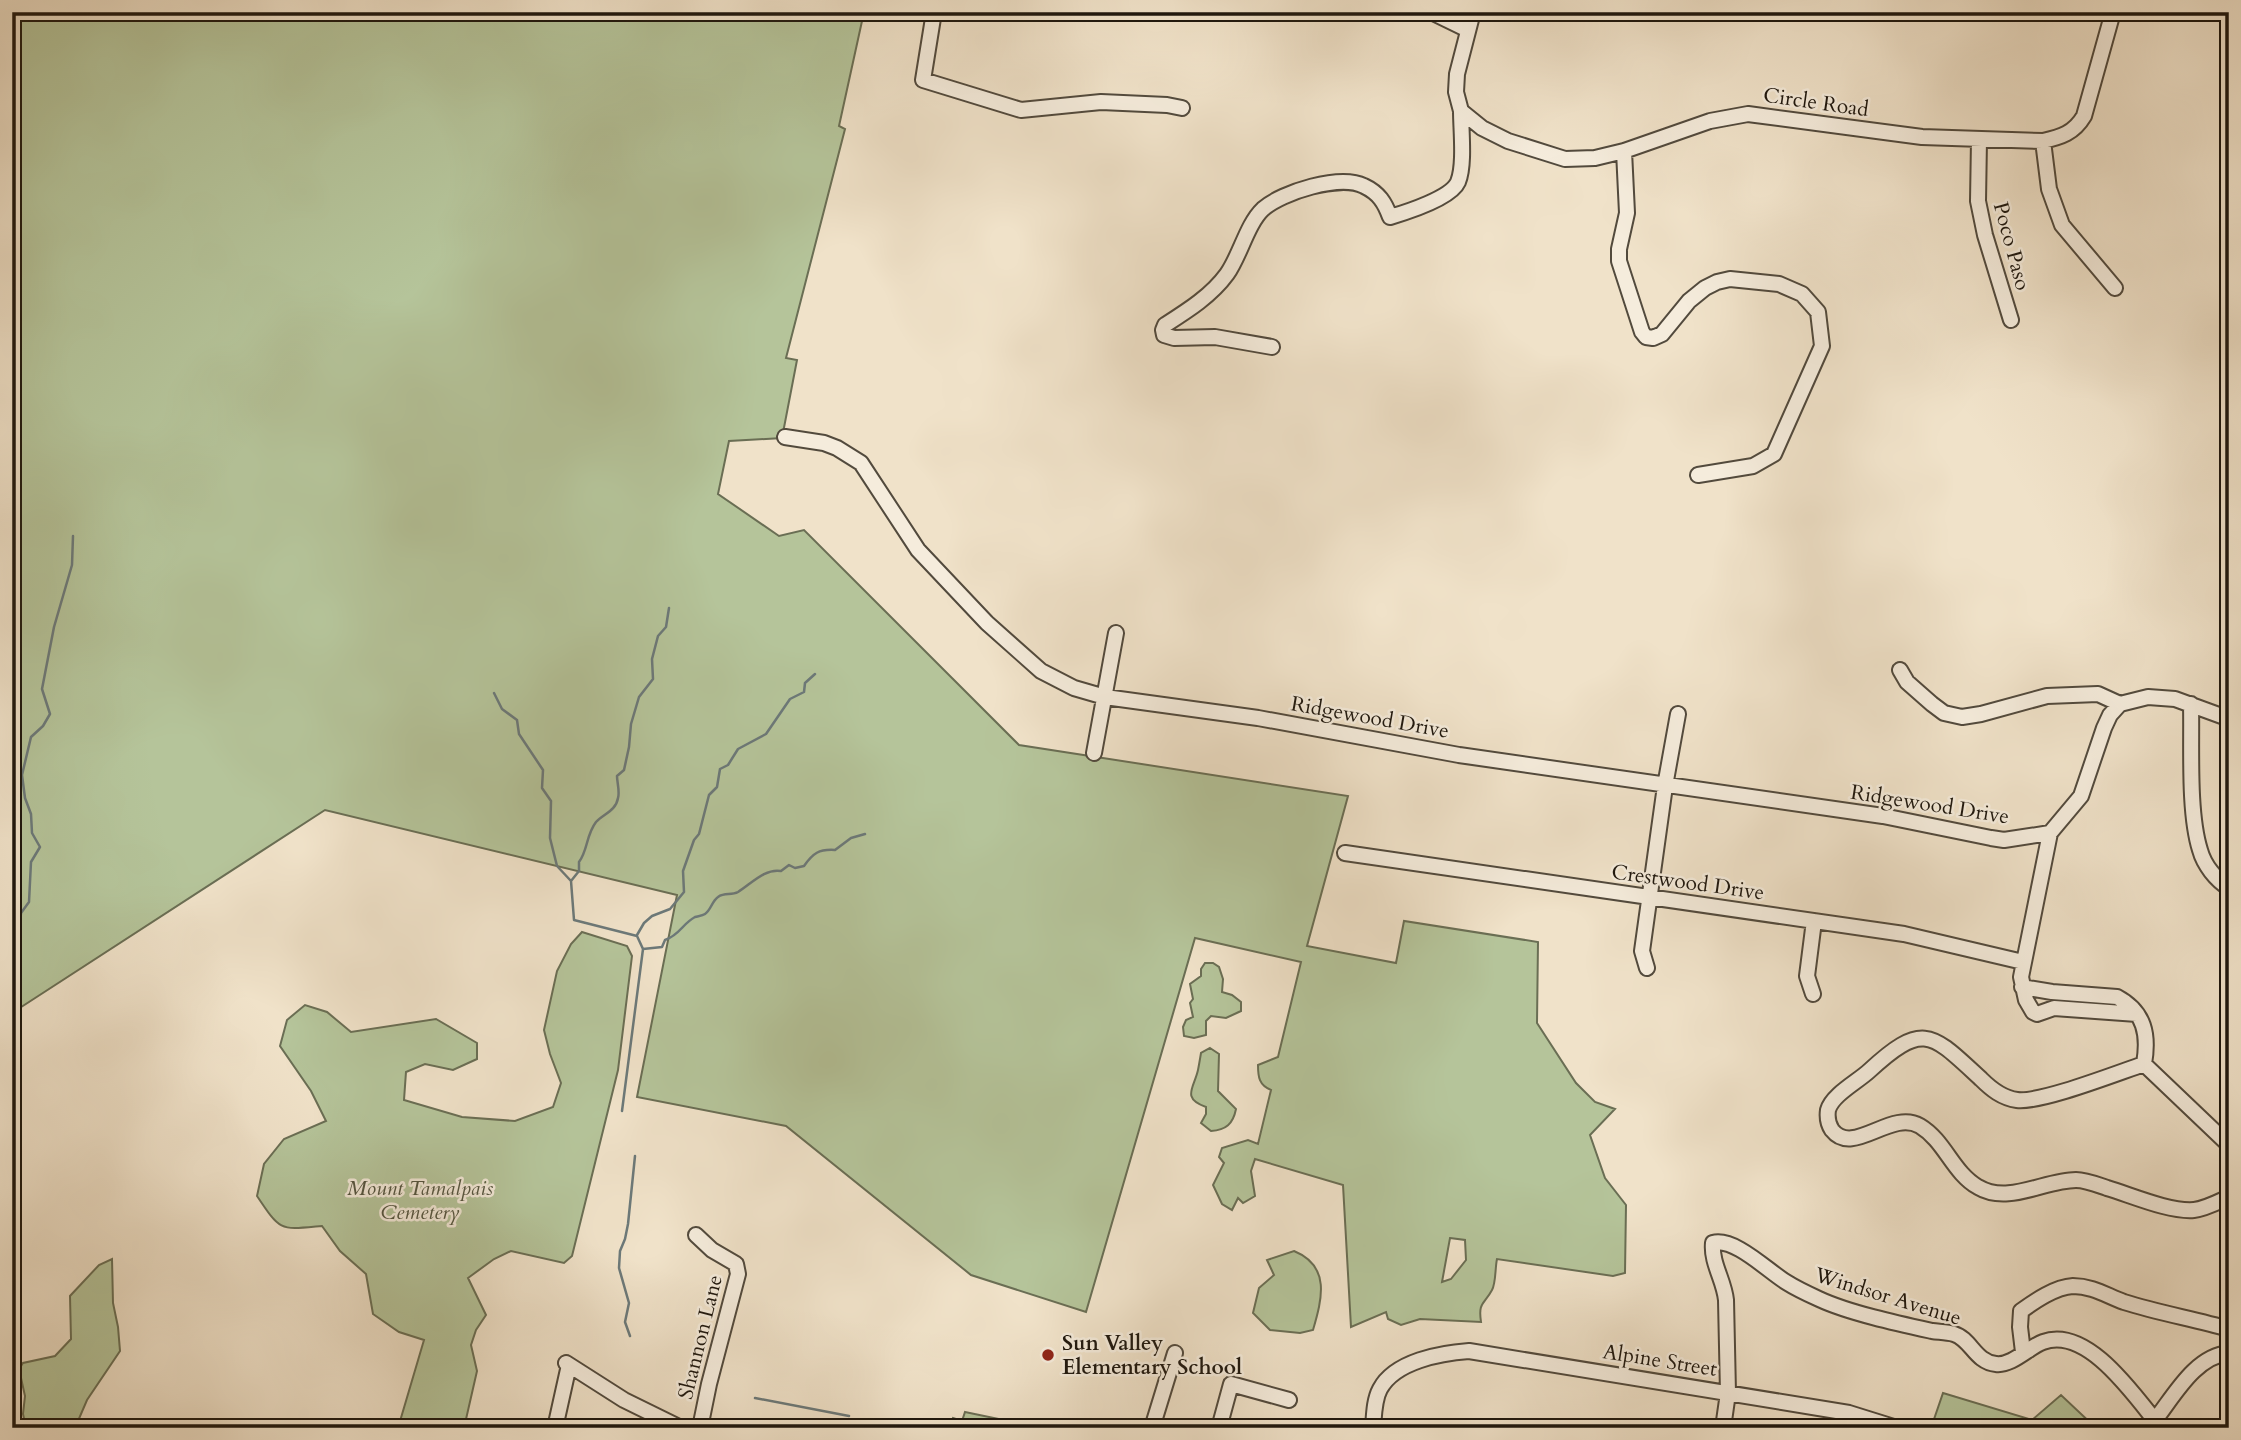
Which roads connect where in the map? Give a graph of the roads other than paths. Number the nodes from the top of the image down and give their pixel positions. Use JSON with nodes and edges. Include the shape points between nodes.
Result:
{"nodes":[{"id":1,"x":934,"y":12,"type":"edge"},
{"id":2,"x":1431,"y":12,"type":"edge"},
{"id":3,"x":1473,"y":12,"type":"edge"},
{"id":4,"x":2113,"y":12,"type":"edge"},
{"id":5,"x":1468,"y":30,"type":"junction"},
{"id":6,"x":1182,"y":108,"type":"dead end"},
{"id":7,"x":1461,"y":111,"type":"junction"},
{"id":8,"x":1979,"y":140,"type":"junction"},
{"id":9,"x":2043,"y":141,"type":"junction"},
{"id":10,"x":1624,"y":151,"type":"junction"},
{"id":11,"x":2115,"y":288,"type":"dead end"},
{"id":12,"x":2011,"y":320,"type":"dead end"},
{"id":13,"x":1272,"y":347,"type":"dead end"},
{"id":14,"x":785,"y":437,"type":"dead end"},
{"id":15,"x":1699,"y":475,"type":"dead end"},
{"id":16,"x":1116,"y":633,"type":"dead end"},
{"id":17,"x":1900,"y":670,"type":"dead end"},
{"id":18,"x":1105,"y":697,"type":"junction"},
{"id":19,"x":2120,"y":704,"type":"junction"},
{"id":20,"x":2191,"y":704,"type":"junction"},
{"id":21,"x":1678,"y":713,"type":"dead end"},
{"id":22,"x":2228,"y":719,"type":"edge"},
{"id":23,"x":1094,"y":753,"type":"dead end"},
{"id":24,"x":1665,"y":786,"type":"junction"},
{"id":25,"x":2050,"y":833,"type":"junction"},
{"id":26,"x":1345,"y":853,"type":"dead end"},
{"id":27,"x":2229,"y":888,"type":"edge"},
{"id":28,"x":1650,"y":898,"type":"junction"},
{"id":29,"x":1814,"y":921,"type":"junction"},
{"id":30,"x":2023,"y":962,"type":"junction"},
{"id":31,"x":1647,"y":968,"type":"dead end"},
{"id":32,"x":2022,"y":986,"type":"junction"},
{"id":33,"x":1813,"y":994,"type":"dead end"},
{"id":34,"x":2137,"y":1014,"type":"junction"},
{"id":35,"x":2144,"y":1065,"type":"junction"},
{"id":36,"x":2229,"y":1145,"type":"edge"},
{"id":37,"x":2229,"y":1198,"type":"edge"},
{"id":38,"x":696,"y":1235,"type":"dead end"},
{"id":39,"x":2229,"y":1329,"type":"edge"},
{"id":40,"x":2023,"y":1352,"type":"junction"},
{"id":41,"x":1175,"y":1353,"type":"dead end"},
{"id":42,"x":2229,"y":1353,"type":"edge"},
{"id":43,"x":1728,"y":1392,"type":"junction"},
{"id":44,"x":1289,"y":1400,"type":"dead end"},
{"id":45,"x":2158,"y":1424,"type":"edge"},
{"id":46,"x":2229,"y":1427,"type":"edge"},
{"id":47,"x":555,"y":1428,"type":"edge"},
{"id":48,"x":681,"y":1428,"type":"edge"},
{"id":49,"x":700,"y":1428,"type":"edge"},
{"id":50,"x":1152,"y":1428,"type":"edge"},
{"id":51,"x":1219,"y":1428,"type":"edge"},
{"id":52,"x":1373,"y":1428,"type":"edge"},
{"id":53,"x":1723,"y":1428,"type":"edge"},
{"id":54,"x":1897,"y":1428,"type":"edge"},
{"id":55,"x":2223,"y":1428,"type":"edge"}],
"edges":[{"from":1,"to":6,"type":"street","via":[[923,80],[1021,110],[1101,102]]},
{"from":2,"to":5,"type":"street"},
{"from":3,"to":5,"type":"street"},
{"from":4,"to":9,"type":"street","name":"Circle Road","via":[[2084,116],[2066,135]]},
{"from":5,"to":7,"type":"street","via":[[1457,74]]},
{"from":7,"to":10,"type":"street","name":"Circle Road","via":[[1508,141],[1565,159]]},
{"from":7,"to":13,"type":"street","via":[[1461,169],[1451,193],[1390,217],[1384,200],[1362,185],[1307,187],[1268,205],[1227,274],[1163,330],[1174,338],[1215,337]]},
{"from":8,"to":9,"type":"street","name":"Circle Road"},
{"from":8,"to":10,"type":"street","name":"Circle Road","via":[[1882,133],[1748,114],[1710,121]]},
{"from":8,"to":12,"type":"street","name":"Poco Paso","via":[[1978,201]]},
{"from":9,"to":11,"type":"street","via":[[2049,189],[2062,225]]},
{"from":10,"to":15,"type":"street","via":[[1627,214],[1619,261],[1646,337],[1662,334],[1705,288],[1730,279],[1779,284],[1802,294],[1818,312],[1822,346],[1774,454],[1753,466]]},
{"from":14,"to":18,"type":"street","name":"Ridgewood Drive","via":[[824,443],[861,463],[918,551],[987,623],[1041,671]]},
{"from":16,"to":18,"type":"street"},
{"from":17,"to":19,"type":"street","via":[[1932,704],[1962,717],[2067,694],[2098,694]]},
{"from":18,"to":23,"type":"street"},
{"from":18,"to":24,"type":"street","name":"Ridgewood Drive"},
{"from":19,"to":20,"type":"street","via":[[2148,697]]},
{"from":19,"to":25,"type":"street","via":[[2104,728],[2081,796]]},
{"from":20,"to":22,"type":"street"},
{"from":20,"to":27,"type":"street","via":[[2194,817],[2200,851],[2211,872]]},
{"from":21,"to":24,"type":"street"},
{"from":24,"to":25,"type":"street","name":"Ridgewood Drive","via":[[1883,816],[1991,838]]},
{"from":24,"to":28,"type":"street"},
{"from":25,"to":30,"type":"street"},
{"from":26,"to":28,"type":"street","name":"Crestwood Drive"},
{"from":28,"to":29,"type":"street","name":"Crestwood Drive"},
{"from":28,"to":31,"type":"street","via":[[1642,951]]},
{"from":29,"to":30,"type":"street","name":"Crestwood Drive","via":[[1904,934]]},
{"from":29,"to":33,"type":"street","via":[[1807,976]]},
{"from":30,"to":32,"type":"street"},
{"from":32,"to":34,"type":"street","via":[[2117,997]]},
{"from":32,"to":34,"type":"street","via":[[2029,1007],[2037,1014],[2054,1008]]},
{"from":34,"to":35,"type":"street","via":[[2146,1031]]},
{"from":35,"to":36,"type":"street"},
{"from":35,"to":37,"type":"street","via":[[2017,1100],[1992,1090],[1944,1045],[1927,1038],[1908,1040],[1833,1100],[1829,1125],[1836,1135],[1847,1139],[1894,1123],[1919,1126],[1980,1189],[2017,1192],[2078,1180],[2194,1210]]},
{"from":38,"to":49,"type":"street","name":"Shannon Lane","via":[[736,1264],[738,1274]]},
{"from":39,"to":40,"type":"street","via":[[2122,1301],[2093,1288],[2071,1286],[2038,1298],[2021,1311]]},
{"from":40,"to":43,"type":"street","name":"Windsor Avenue","via":[[1997,1365],[1980,1358],[1953,1333],[1830,1304],[1721,1241],[1713,1243],[1725,1286]]},
{"from":40,"to":45,"type":"street","via":[[2057,1339],[2087,1348]]},
{"from":41,"to":50,"type":"street"},
{"from":42,"to":45,"type":"street","via":[[2203,1362]]},
{"from":43,"to":52,"type":"street","name":"Alpine Street","via":[[1469,1351],[1436,1355],[1400,1370],[1380,1389]]},
{"from":43,"to":53,"type":"street"},
{"from":43,"to":54,"type":"street","name":"Alpine Street","via":[[1849,1413]]},
{"from":44,"to":51,"type":"street","via":[[1231,1384]]},
{"from":46,"to":55,"type":"street"},
{"from":47,"to":48,"type":"street","via":[[568,1364],[624,1400]]}]}
